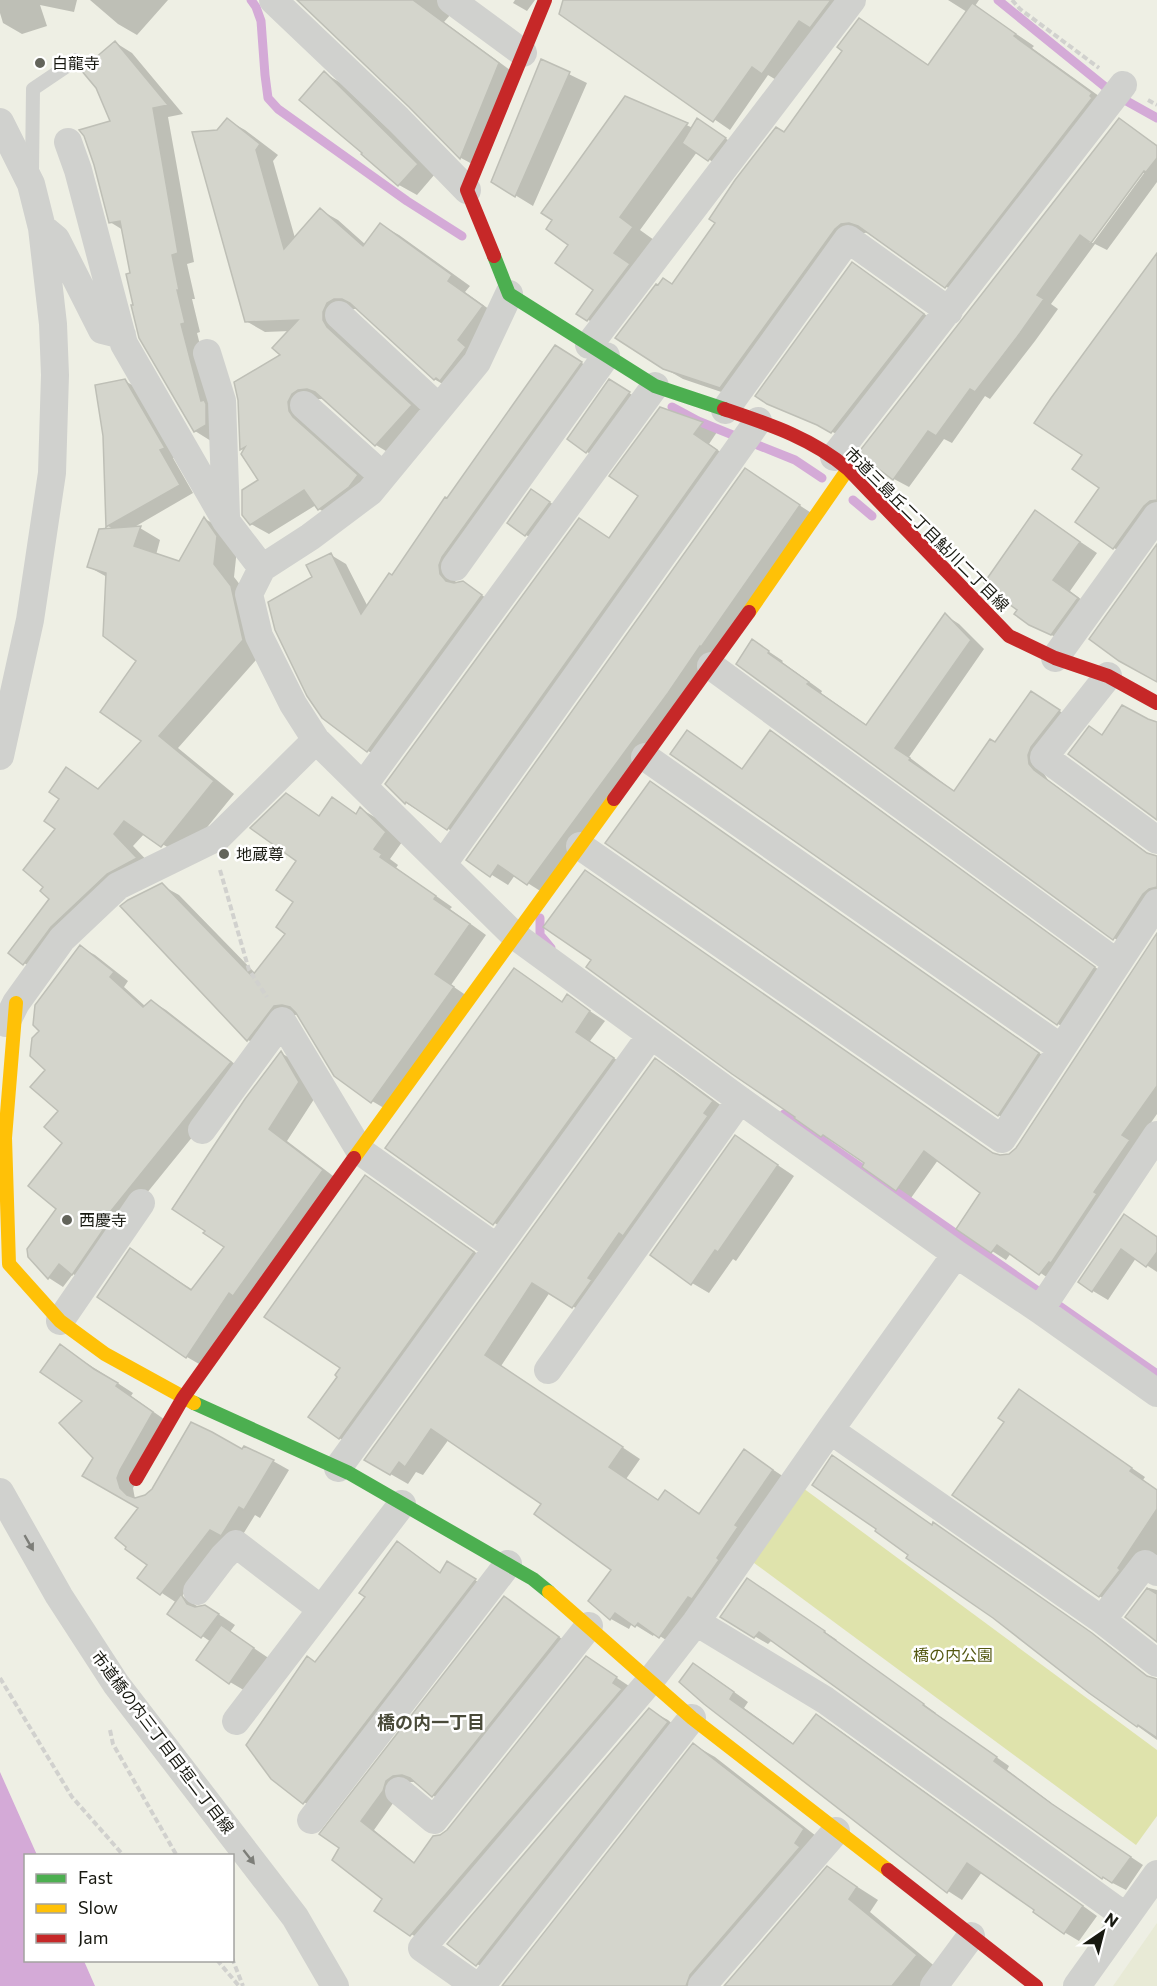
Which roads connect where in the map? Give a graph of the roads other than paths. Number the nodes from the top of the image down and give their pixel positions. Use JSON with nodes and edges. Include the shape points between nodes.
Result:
{"nodes":[{"id":1,"x":273,"y":0,"type":"edge"},
{"id":2,"x":451,"y":0,"type":"edge"},
{"id":3,"x":545,"y":0,"type":"edge"},
{"id":4,"x":852,"y":0,"type":"edge"},
{"id":5,"x":523,"y":53,"type":"junction"},
{"id":6,"x":76,"y":60,"type":"dead end"},
{"id":7,"x":1123,"y":86,"type":"road end"},
{"id":8,"x":0,"y":122,"type":"edge"},
{"id":9,"x":68,"y":142,"type":"dead end"},
{"id":10,"x":31,"y":184,"type":"junction"},
{"id":11,"x":467,"y":190,"type":"junction"},
{"id":12,"x":42,"y":228,"type":"junction"},
{"id":13,"x":509,"y":294,"type":"junction"},
{"id":14,"x":949,"y":311,"type":"junction"},
{"id":15,"x":339,"y":315,"type":"dead end"},
{"id":16,"x":122,"y":335,"type":"junction"},
{"id":17,"x":597,"y":350,"type":"junction"},
{"id":18,"x":207,"y":352,"type":"dead end"},
{"id":19,"x":655,"y":386,"type":"junction"},
{"id":20,"x":304,"y":405,"type":"dead end"},
{"id":21,"x":439,"y":408,"type":"junction"},
{"id":22,"x":724,"y":410,"type":"junction"},
{"id":23,"x":758,"y":421,"type":"junction"},
{"id":24,"x":841,"y":463,"type":"junction"},
{"id":25,"x":383,"y":476,"type":"junction"},
{"id":26,"x":1157,"y":516,"type":"edge"},
{"id":27,"x":226,"y":521,"type":"junction"},
{"id":28,"x":455,"y":567,"type":"dead end"},
{"id":29,"x":262,"y":568,"type":"junction"},
{"id":30,"x":1055,"y":658,"type":"junction"},
{"id":31,"x":711,"y":666,"type":"junction"},
{"id":32,"x":1108,"y":676,"type":"junction"},
{"id":33,"x":1157,"y":703,"type":"edge"},
{"id":34,"x":316,"y":740,"type":"junction"},
{"id":35,"x":0,"y":756,"type":"edge"},
{"id":36,"x":645,"y":757,"type":"junction"},
{"id":37,"x":363,"y":786,"type":"junction"},
{"id":38,"x":1157,"y":840,"type":"edge"},
{"id":39,"x":580,"y":846,"type":"junction"},
{"id":40,"x":443,"y":864,"type":"junction"},
{"id":41,"x":1157,"y":903,"type":"edge"},
{"id":42,"x":514,"y":935,"type":"junction"},
{"id":43,"x":1117,"y":963,"type":"junction"},
{"id":44,"x":16,"y":1003,"type":"junction"},
{"id":45,"x":0,"y":1035,"type":"edge"},
{"id":46,"x":651,"y":1035,"type":"junction"},
{"id":47,"x":1061,"y":1048,"type":"junction"},
{"id":48,"x":740,"y":1100,"type":"junction"},
{"id":49,"x":202,"y":1130,"type":"dead end"},
{"id":50,"x":1157,"y":1135,"type":"edge"},
{"id":51,"x":360,"y":1150,"type":"junction"},
{"id":52,"x":141,"y":1203,"type":"dead end"},
{"id":53,"x":497,"y":1248,"type":"junction"},
{"id":54,"x":956,"y":1254,"type":"junction"},
{"id":55,"x":1040,"y":1310,"type":"junction"},
{"id":56,"x":60,"y":1321,"type":"junction"},
{"id":57,"x":548,"y":1371,"type":"dead end"},
{"id":58,"x":1157,"y":1393,"type":"edge"},
{"id":59,"x":183,"y":1398,"type":"junction"},
{"id":60,"x":830,"y":1430,"type":"junction"},
{"id":61,"x":338,"y":1468,"type":"junction"},
{"id":62,"x":136,"y":1479,"type":"dead end"},
{"id":63,"x":0,"y":1492,"type":"edge"},
{"id":64,"x":402,"y":1504,"type":"junction"},
{"id":65,"x":508,"y":1564,"type":"junction"},
{"id":66,"x":1157,"y":1572,"type":"edge"},
{"id":67,"x":197,"y":1591,"type":"dead end"},
{"id":68,"x":321,"y":1609,"type":"junction"},
{"id":69,"x":1102,"y":1620,"type":"junction"},
{"id":70,"x":696,"y":1622,"type":"junction"},
{"id":71,"x":589,"y":1626,"type":"junction"},
{"id":72,"x":1157,"y":1663,"type":"edge"},
{"id":73,"x":650,"y":1681,"type":"junction"},
{"id":74,"x":692,"y":1718,"type":"junction"},
{"id":75,"x":236,"y":1721,"type":"dead end"},
{"id":76,"x":399,"y":1791,"type":"dead end"},
{"id":77,"x":311,"y":1820,"type":"dead end"},
{"id":78,"x":836,"y":1831,"type":"junction"},
{"id":79,"x":1157,"y":1874,"type":"edge"},
{"id":80,"x":1125,"y":1916,"type":"junction"},
{"id":81,"x":971,"y":1936,"type":"junction"},
{"id":82,"x":335,"y":1986,"type":"edge"},
{"id":83,"x":476,"y":1986,"type":"edge"},
{"id":84,"x":481,"y":1986,"type":"edge"},
{"id":85,"x":702,"y":1986,"type":"edge"},
{"id":86,"x":934,"y":1986,"type":"edge"},
{"id":87,"x":1036,"y":1986,"type":"edge"},
{"id":88,"x":1077,"y":1986,"type":"edge"}],
"edges":[{"from":1,"to":11,"type":"street"},
{"from":2,"to":5,"type":"street"},
{"from":3,"to":5,"type":"street"},
{"from":4,"to":17,"type":"street"},
{"from":5,"to":11,"type":"street"},
{"from":6,"to":10,"type":"lane","via":[[33,89]]},
{"from":7,"to":14,"type":"street"},
{"from":8,"to":10,"type":"street"},
{"from":9,"to":16,"type":"street"},
{"from":10,"to":12,"type":"street"},
{"from":11,"to":13,"type":"street"},
{"from":12,"to":16,"type":"street","via":[[56,239],[102,330]]},
{"from":12,"to":35,"type":"street","via":[[53,324],[52,473],[30,620]]},
{"from":13,"to":17,"type":"street","name":"市道三島丘二丁目鮎川二丁目線"},
{"from":13,"to":21,"type":"street","via":[[477,362]]},
{"from":14,"to":22,"type":"street","via":[[848,239]]},
{"from":14,"to":24,"type":"street"},
{"from":15,"to":21,"type":"street"},
{"from":16,"to":27,"type":"street"},
{"from":17,"to":19,"type":"street","name":"市道三島丘二丁目鮎川二丁目線"},
{"from":17,"to":28,"type":"street"},
{"from":18,"to":27,"type":"street","via":[[222,400]]},
{"from":19,"to":22,"type":"street","name":"市道三島丘二丁目鮎川二丁目線"},
{"from":19,"to":37,"type":"street"},
{"from":20,"to":25,"type":"street"},
{"from":21,"to":25,"type":"street"},
{"from":22,"to":23,"type":"street","name":"市道三島丘二丁目鮎川二丁目線"},
{"from":23,"to":24,"type":"street","name":"市道三島丘二丁目鮎川二丁目線","via":[[810,442]]},
{"from":23,"to":40,"type":"street"},
{"from":24,"to":30,"type":"street","name":"市道三島丘二丁目鮎川二丁目線","via":[[1009,636]]},
{"from":24,"to":31,"type":"street"},
{"from":25,"to":29,"type":"street","via":[[370,492]]},
{"from":26,"to":30,"type":"street"},
{"from":27,"to":29,"type":"street"},
{"from":29,"to":34,"type":"street","via":[[249,594],[259,636]]},
{"from":30,"to":32,"type":"street","name":"市道三島丘二丁目鮎川二丁目線"},
{"from":31,"to":36,"type":"street"},
{"from":31,"to":43,"type":"street"},
{"from":32,"to":33,"type":"street","name":"市道三島丘二丁目鮎川二丁目線"},
{"from":32,"to":38,"type":"street","via":[[1044,757]]},
{"from":34,"to":37,"type":"street"},
{"from":34,"to":44,"type":"street","via":[[218,837],[118,886],[62,939]]},
{"from":36,"to":39,"type":"street"},
{"from":36,"to":47,"type":"street"},
{"from":37,"to":40,"type":"street"},
{"from":39,"to":42,"type":"street"},
{"from":39,"to":47,"type":"street","via":[[1002,1139]]},
{"from":40,"to":42,"type":"street"},
{"from":41,"to":43,"type":"street"},
{"from":42,"to":46,"type":"street"},
{"from":42,"to":51,"type":"street"},
{"from":43,"to":47,"type":"street"},
{"from":44,"to":45,"type":"street"},
{"from":44,"to":56,"type":"street","via":[[4,1138],[9,1264]]},
{"from":46,"to":48,"type":"street"},
{"from":46,"to":53,"type":"street"},
{"from":48,"to":54,"type":"street"},
{"from":48,"to":57,"type":"street"},
{"from":49,"to":51,"type":"street","via":[[282,1021]]},
{"from":50,"to":55,"type":"street"},
{"from":51,"to":53,"type":"street"},
{"from":51,"to":59,"type":"street"},
{"from":52,"to":56,"type":"street"},
{"from":53,"to":61,"type":"street"},
{"from":54,"to":55,"type":"street"},
{"from":54,"to":60,"type":"street"},
{"from":55,"to":58,"type":"street"},
{"from":56,"to":59,"type":"street","via":[[105,1354]]},
{"from":59,"to":61,"type":"street"},
{"from":59,"to":62,"type":"street"},
{"from":60,"to":69,"type":"street"},
{"from":60,"to":70,"type":"street"},
{"from":61,"to":64,"type":"street"},
{"from":63,"to":82,"type":"street","name":"市道橋の内三丁目目垣二丁目線","one_way":true,"via":[[59,1596],[116,1684],[295,1917]]},
{"from":64,"to":65,"type":"street"},
{"from":64,"to":68,"type":"street"},
{"from":65,"to":71,"type":"street","via":[[533,1579]]},
{"from":65,"to":77,"type":"street"},
{"from":66,"to":69,"type":"street","via":[[1145,1564]]},
{"from":67,"to":68,"type":"street","via":[[236,1544]]},
{"from":68,"to":75,"type":"street"},
{"from":69,"to":72,"type":"street"},
{"from":70,"to":73,"type":"street"},
{"from":70,"to":80,"type":"street","via":[[825,1700]]},
{"from":71,"to":73,"type":"street"},
{"from":71,"to":76,"type":"street","via":[[434,1820]]},
{"from":73,"to":74,"type":"street"},
{"from":73,"to":83,"type":"street","via":[[422,1948]]},
{"from":74,"to":78,"type":"street"},
{"from":74,"to":84,"type":"street"},
{"from":78,"to":81,"type":"street"},
{"from":78,"to":85,"type":"street"},
{"from":79,"to":80,"type":"street"},
{"from":80,"to":88,"type":"street"},
{"from":81,"to":86,"type":"street"},
{"from":81,"to":87,"type":"street"}]}
